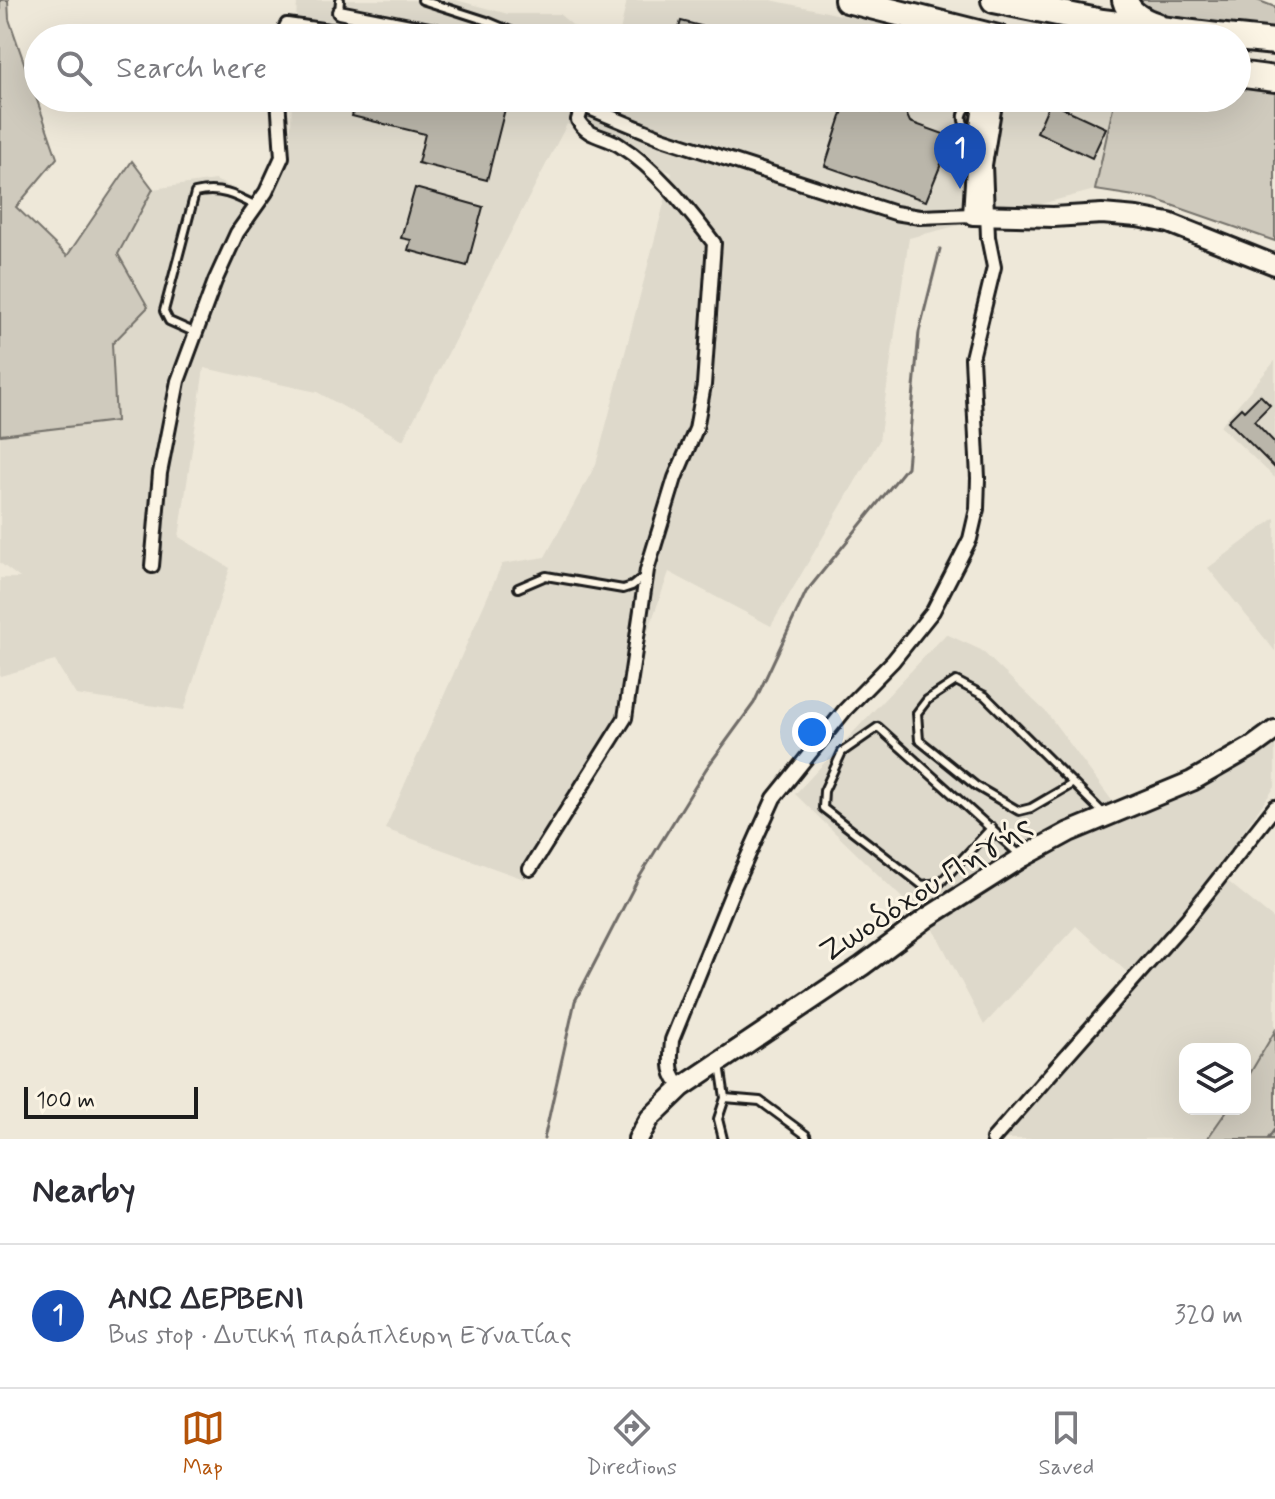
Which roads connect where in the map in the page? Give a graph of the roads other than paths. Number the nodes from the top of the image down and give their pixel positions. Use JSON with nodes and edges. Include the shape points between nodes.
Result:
{"nodes":[{"id":1,"x":422,"y":0,"type":"edge"},
{"id":2,"x":847,"y":0,"type":"edge"},
{"id":3,"x":994,"y":0,"type":"edge"},
{"id":4,"x":1101,"y":0,"type":"edge"},
{"id":5,"x":1125,"y":0,"type":"edge"},
{"id":6,"x":340,"y":6,"type":"edge"},
{"id":7,"x":1062,"y":15,"type":"junction"},
{"id":8,"x":409,"y":24,"type":"edge"},
{"id":9,"x":494,"y":24,"type":"edge"},
{"id":10,"x":935,"y":24,"type":"edge"},
{"id":11,"x":1122,"y":24,"type":"edge"},
{"id":12,"x":1152,"y":24,"type":"edge"},
{"id":13,"x":1251,"y":40,"type":"edge"},
{"id":14,"x":1275,"y":42,"type":"edge"},
{"id":15,"x":1251,"y":76,"type":"edge"},
{"id":16,"x":1275,"y":79,"type":"edge"},
{"id":17,"x":279,"y":112,"type":"edge"},
{"id":18,"x":580,"y":112,"type":"edge"},
{"id":19,"x":595,"y":112,"type":"edge"},
{"id":20,"x":981,"y":112,"type":"edge"},
{"id":21,"x":994,"y":112,"type":"edge"},
{"id":22,"x":256,"y":206,"type":"junction"},
{"id":23,"x":981,"y":216,"type":"junction"},
{"id":24,"x":1275,"y":265,"type":"edge"},
{"id":25,"x":196,"y":333,"type":"junction"},
{"id":26,"x":152,"y":566,"type":"dead end"},
{"id":27,"x":647,"y":570,"type":"junction"},
{"id":28,"x":518,"y":588,"type":"dead end"},
{"id":29,"x":1275,"y":730,"type":"edge"},
{"id":30,"x":1072,"y":784,"type":"junction"},
{"id":31,"x":1275,"y":807,"type":"edge"},
{"id":32,"x":1106,"y":816,"type":"junction"},
{"id":33,"x":992,"y":827,"type":"junction"},
{"id":34,"x":1023,"y":857,"type":"junction"},
{"id":35,"x":530,"y":869,"type":"dead end"},
{"id":36,"x":719,"y":1060,"type":"junction"},
{"id":37,"x":682,"y":1087,"type":"junction"},
{"id":38,"x":725,"y":1098,"type":"junction"},
{"id":39,"x":638,"y":1139,"type":"edge"},
{"id":40,"x":723,"y":1139,"type":"edge"},
{"id":41,"x":807,"y":1139,"type":"edge"},
{"id":42,"x":993,"y":1139,"type":"edge"}],
"edges":[{"from":1,"to":9,"type":"lane"},
{"from":2,"to":10,"type":"highway"},
{"from":3,"to":7,"type":"highway"},
{"from":4,"to":7,"type":"highway","via":[[1085,12]]},
{"from":5,"to":12,"type":"highway"},
{"from":6,"to":8,"type":"street"},
{"from":7,"to":11,"type":"highway"},
{"from":13,"to":14,"type":"highway"},
{"from":15,"to":16,"type":"highway"},
{"from":17,"to":22,"type":"street","via":[[282,157]]},
{"from":18,"to":27,"type":"street","via":[[582,127],[640,161],[714,243],[696,429]]},
{"from":19,"to":23,"type":"street","via":[[895,213]]},
{"from":20,"to":23,"type":"street"},
{"from":21,"to":23,"type":"street"},
{"from":22,"to":25,"type":"street","via":[[232,245]]},
{"from":22,"to":25,"type":"lane","via":[[225,191],[195,193],[164,311],[169,321]]},
{"from":23,"to":24,"type":"street","via":[[1137,217],[1169,223]]},
{"from":23,"to":37,"type":"street","via":[[994,267],[972,358],[978,478],[970,539],[933,611],[774,798],[672,1040],[670,1067]]},
{"from":25,"to":26,"type":"street","via":[[178,381],[160,473]]},
{"from":27,"to":28,"type":"lane","via":[[623,589],[546,576]]},
{"from":27,"to":35,"type":"street","via":[[625,718]]},
{"from":29,"to":32,"type":"street","name":"Ζωοδόχου Πηγής","via":[[1192,781]]},
{"from":30,"to":30,"type":"lane","via":[[985,696],[956,681],[917,713],[919,740],[976,786],[1019,811]]},
{"from":30,"to":32,"type":"lane"},
{"from":31,"to":42,"type":"street","via":[[1187,919]]},
{"from":32,"to":34,"type":"street","name":"Ζωοδόχου Πηγής"},
{"from":33,"to":33,"type":"lane","via":[[878,727],[842,752],[824,791],[823,808],[922,885],[940,883]]},
{"from":33,"to":34,"type":"lane"},
{"from":34,"to":36,"type":"street","name":"Ζωοδόχου Πηγής"},
{"from":36,"to":37,"type":"street","name":"Ζωοδόχου Πηγής"},
{"from":36,"to":38,"type":"lane"},
{"from":37,"to":39,"type":"street","name":"Ζωοδόχου Πηγής","via":[[650,1118]]},
{"from":38,"to":40,"type":"lane","via":[[718,1119]]},
{"from":38,"to":41,"type":"lane","via":[[760,1101]]}]}
